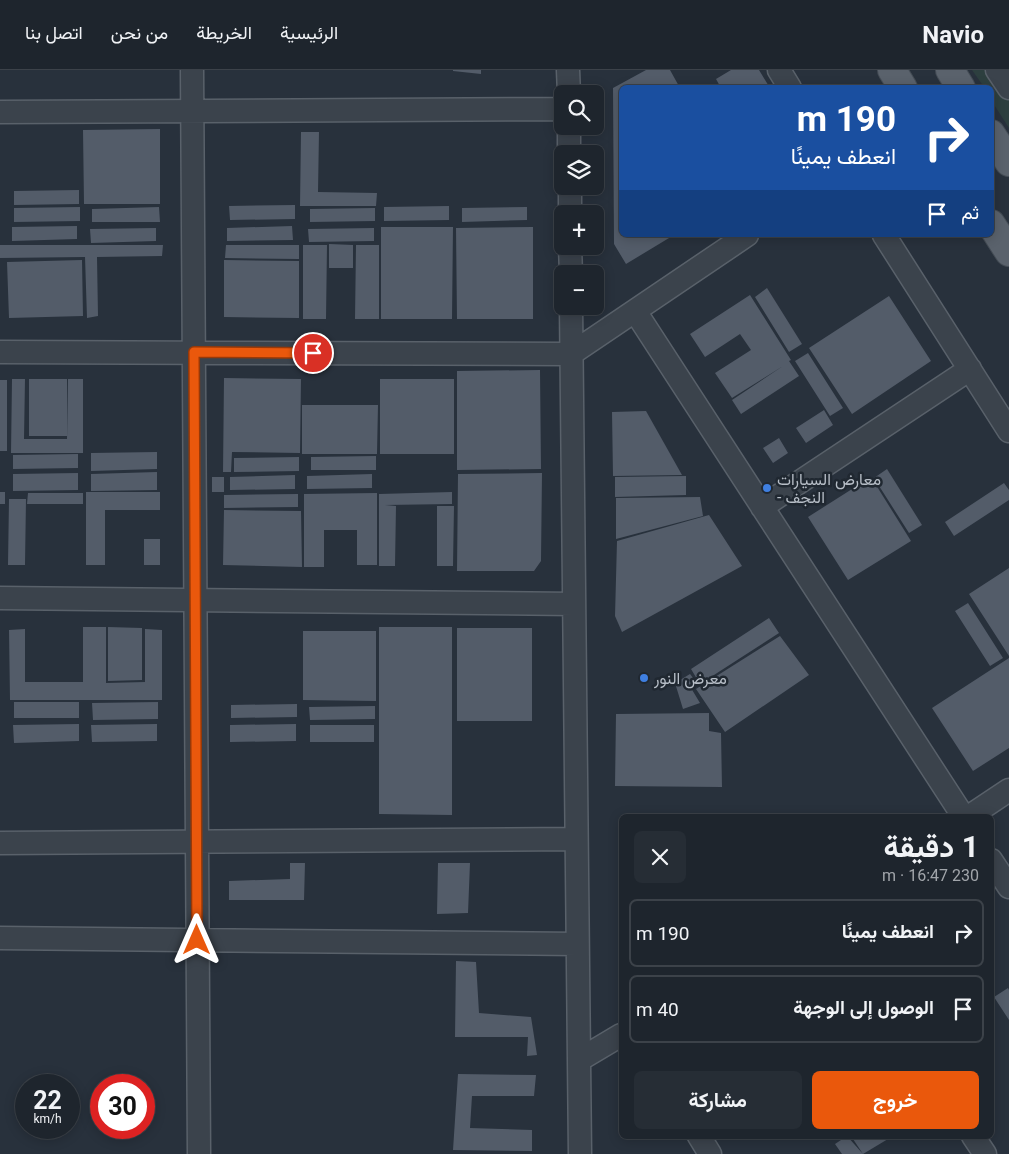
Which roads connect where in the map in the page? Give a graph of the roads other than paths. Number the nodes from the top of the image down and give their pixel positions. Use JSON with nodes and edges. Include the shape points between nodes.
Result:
{"nodes":[{"id":1,"x":192,"y":70,"type":"edge"},
{"id":2,"x":568,"y":70,"type":"edge"},
{"id":3,"x":779,"y":70,"type":"edge"},
{"id":4,"x":892,"y":70,"type":"edge"},
{"id":5,"x":950,"y":70,"type":"edge"},
{"id":6,"x":998,"y":70,"type":"edge"},
{"id":7,"x":569,"y":85,"type":"edge"},
{"id":8,"x":788,"y":85,"type":"edge"},
{"id":9,"x":901,"y":85,"type":"edge"},
{"id":10,"x":960,"y":85,"type":"edge"},
{"id":11,"x":1009,"y":88,"type":"edge"},
{"id":12,"x":554,"y":109,"type":"edge"},
{"id":13,"x":192,"y":111,"type":"junction"},
{"id":14,"x":0,"y":112,"type":"edge"},
{"id":15,"x":994,"y":139,"type":"edge"},
{"id":16,"x":1009,"y":162,"type":"edge"},
{"id":17,"x":994,"y":229,"type":"edge"},
{"id":18,"x":744,"y":237,"type":"edge"},
{"id":19,"x":885,"y":237,"type":"edge"},
{"id":20,"x":1009,"y":252,"type":"edge"},
{"id":21,"x":635,"y":311,"type":"junction"},
{"id":22,"x":571,"y":315,"type":"edge"},
{"id":23,"x":0,"y":352,"type":"edge"},
{"id":24,"x":194,"y":352,"type":"junction"},
{"id":25,"x":571,"y":354,"type":"junction"},
{"id":26,"x":970,"y":369,"type":"junction"},
{"id":27,"x":1009,"y":431,"type":"edge"},
{"id":28,"x":762,"y":507,"type":"junction"},
{"id":29,"x":0,"y":598,"type":"edge"},
{"id":30,"x":195,"y":600,"type":"junction"},
{"id":31,"x":574,"y":604,"type":"junction"},
{"id":32,"x":1009,"y":790,"type":"edge"},
{"id":33,"x":962,"y":814,"type":"edge"},
{"id":34,"x":973,"y":814,"type":"edge"},
{"id":35,"x":576,"y":839,"type":"junction"},
{"id":36,"x":197,"y":842,"type":"junction"},
{"id":37,"x":0,"y":843,"type":"edge"},
{"id":38,"x":994,"y":864,"type":"edge"},
{"id":39,"x":1009,"y":887,"type":"edge"},
{"id":40,"x":0,"y":938,"type":"edge"},
{"id":41,"x":197,"y":940,"type":"junction"},
{"id":42,"x":577,"y":944,"type":"junction"},
{"id":43,"x":619,"y":1036,"type":"edge"},
{"id":44,"x":579,"y":1060,"type":"junction"},
{"id":45,"x":700,"y":1139,"type":"edge"},
{"id":46,"x":975,"y":1139,"type":"edge"},
{"id":47,"x":199,"y":1154,"type":"edge"},
{"id":48,"x":580,"y":1154,"type":"edge"},
{"id":49,"x":710,"y":1154,"type":"edge"},
{"id":50,"x":985,"y":1154,"type":"edge"}],
"edges":[{"from":1,"to":13,"type":"street"},
{"from":2,"to":7,"type":"street"},
{"from":3,"to":8,"type":"street"},
{"from":4,"to":9,"type":"main road"},
{"from":5,"to":10,"type":"main road"},
{"from":6,"to":11,"type":"street"},
{"from":12,"to":13,"type":"street"},
{"from":13,"to":14,"type":"street"},
{"from":13,"to":24,"type":"street"},
{"from":15,"to":16,"type":"main road"},
{"from":17,"to":20,"type":"main road"},
{"from":18,"to":21,"type":"street"},
{"from":19,"to":26,"type":"street"},
{"from":21,"to":25,"type":"street"},
{"from":21,"to":28,"type":"street"},
{"from":22,"to":25,"type":"street"},
{"from":23,"to":24,"type":"street"},
{"from":24,"to":25,"type":"street"},
{"from":24,"to":30,"type":"street"},
{"from":25,"to":31,"type":"street"},
{"from":26,"to":27,"type":"street"},
{"from":26,"to":28,"type":"street"},
{"from":28,"to":33,"type":"street"},
{"from":29,"to":30,"type":"street"},
{"from":30,"to":31,"type":"street"},
{"from":30,"to":36,"type":"street"},
{"from":31,"to":35,"type":"street"},
{"from":32,"to":34,"type":"street"},
{"from":35,"to":36,"type":"street"},
{"from":35,"to":42,"type":"street"},
{"from":36,"to":37,"type":"street"},
{"from":36,"to":41,"type":"street"},
{"from":38,"to":39,"type":"street"},
{"from":40,"to":41,"type":"street"},
{"from":41,"to":42,"type":"street"},
{"from":41,"to":47,"type":"street"},
{"from":42,"to":44,"type":"street"},
{"from":43,"to":44,"type":"street"},
{"from":44,"to":48,"type":"street"},
{"from":45,"to":49,"type":"street"},
{"from":46,"to":50,"type":"street"}]}
